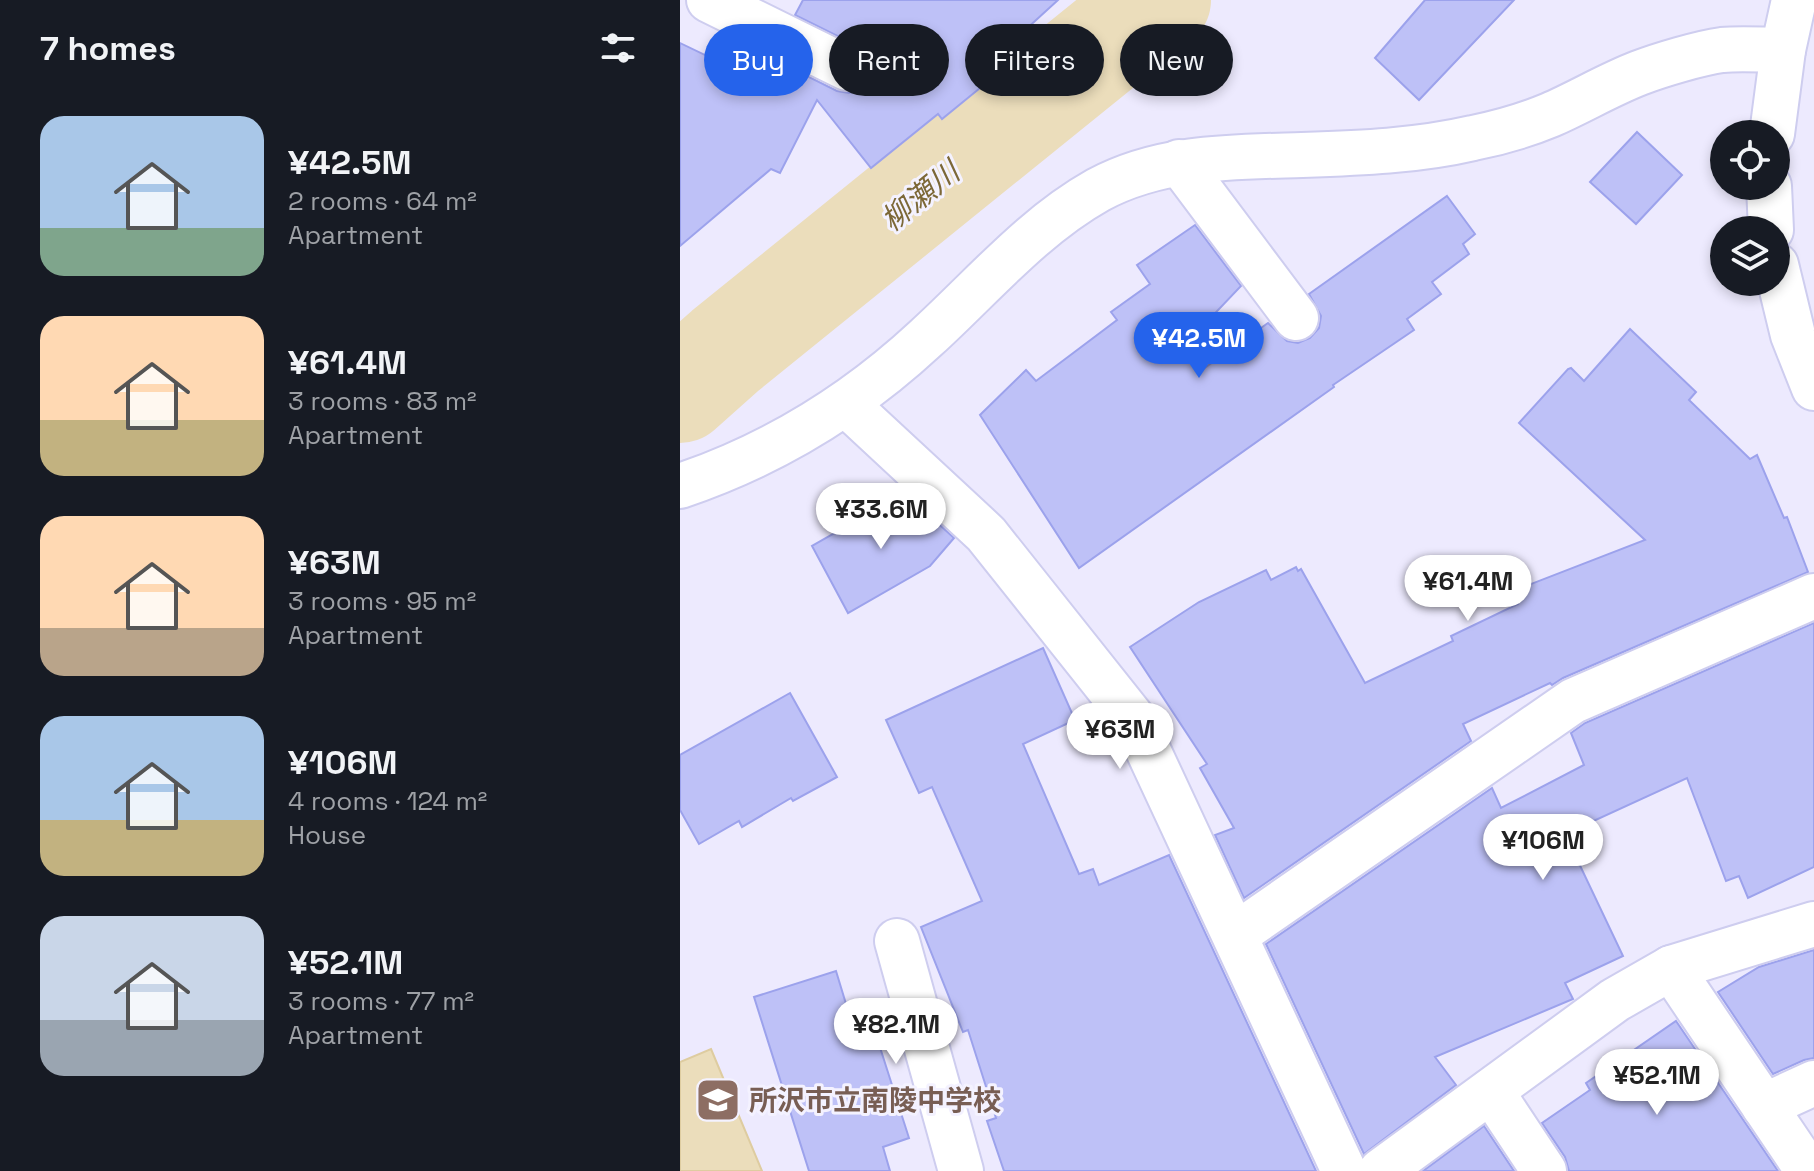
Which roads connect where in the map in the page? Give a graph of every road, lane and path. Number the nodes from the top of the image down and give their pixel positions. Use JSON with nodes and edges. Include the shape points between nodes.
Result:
{"nodes":[{"id":1,"x":709,"y":0,"type":"edge"},
{"id":2,"x":1794,"y":0,"type":"edge"},
{"id":3,"x":1783,"y":50,"type":"junction"},
{"id":4,"x":829,"y":59,"type":"edge"},
{"id":5,"x":1774,"y":120,"type":"edge"},
{"id":6,"x":1179,"y":162,"type":"junction"},
{"id":7,"x":1784,"y":296,"type":"edge"},
{"id":8,"x":1296,"y":318,"type":"dead end"},
{"id":9,"x":1814,"y":388,"type":"edge"},
{"id":10,"x":846,"y":404,"type":"junction"},
{"id":11,"x":680,"y":486,"type":"edge"},
{"id":12,"x":1814,"y":596,"type":"edge"},
{"id":13,"x":1814,"y":924,"type":"edge"},
{"id":14,"x":1235,"y":935,"type":"junction"},
{"id":15,"x":897,"y":941,"type":"dead end"},
{"id":16,"x":1671,"y":968,"type":"junction"},
{"id":17,"x":1814,"y":1083,"type":"edge"},
{"id":18,"x":1491,"y":1091,"type":"junction"},
{"id":19,"x":1764,"y":1106,"type":"junction"},
{"id":20,"x":961,"y":1171,"type":"edge"},
{"id":21,"x":1344,"y":1171,"type":"edge"},
{"id":22,"x":1381,"y":1171,"type":"edge"},
{"id":23,"x":1544,"y":1171,"type":"edge"},
{"id":24,"x":1808,"y":1171,"type":"edge"}],
"edges":[{"from":1,"to":4,"type":"street"},
{"from":2,"to":3,"type":"street"},
{"from":3,"to":5,"type":"street"},
{"from":3,"to":6,"type":"street","via":[[1721,50],[1640,73],[1547,116],[1411,150]]},
{"from":6,"to":8,"type":"street"},
{"from":6,"to":10,"type":"street","via":[[1098,190],[1057,217],[925,340]]},
{"from":7,"to":9,"type":"street"},
{"from":10,"to":11,"type":"street","via":[[764,451]]},
{"from":10,"to":14,"type":"street","via":[[986,534],[1134,720]]},
{"from":12,"to":14,"type":"street","via":[[1573,701]]},
{"from":13,"to":16,"type":"street"},
{"from":14,"to":21,"type":"street"},
{"from":15,"to":20,"type":"street"},
{"from":16,"to":18,"type":"street","via":[[1615,1000]]},
{"from":16,"to":19,"type":"street"},
{"from":17,"to":19,"type":"street"},
{"from":18,"to":22,"type":"street"},
{"from":18,"to":23,"type":"street"},
{"from":19,"to":24,"type":"street"}]}
